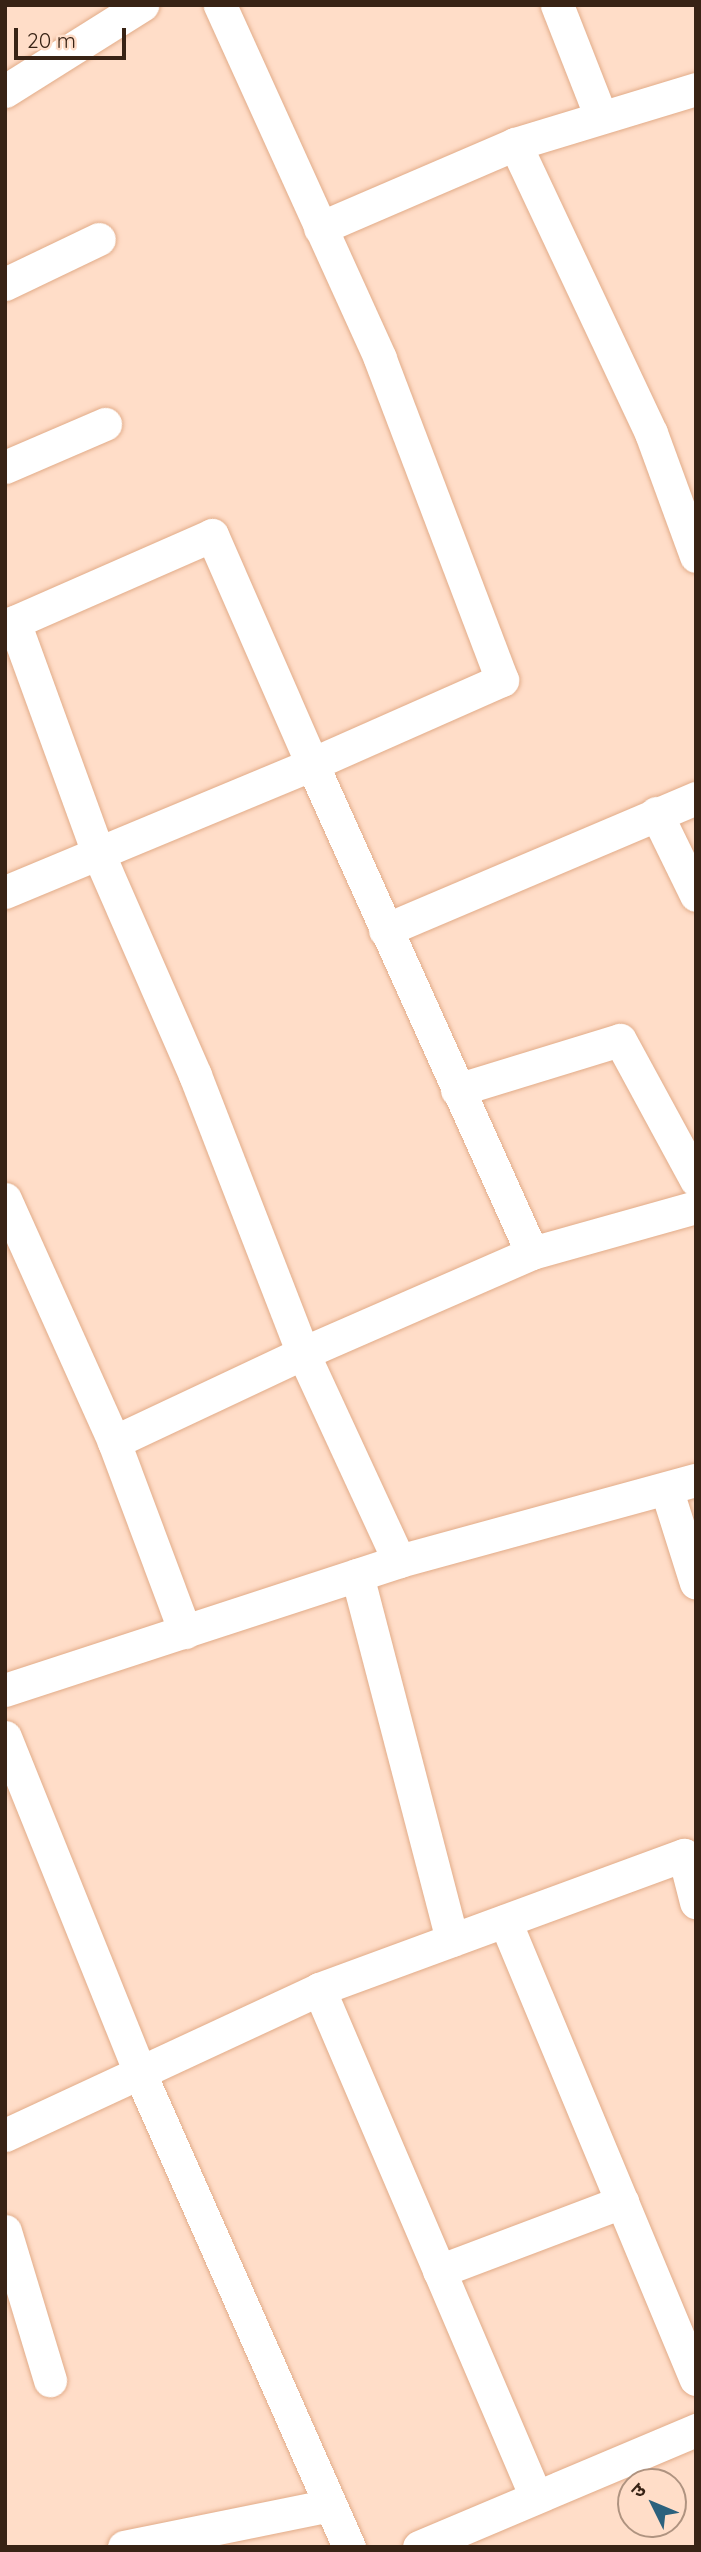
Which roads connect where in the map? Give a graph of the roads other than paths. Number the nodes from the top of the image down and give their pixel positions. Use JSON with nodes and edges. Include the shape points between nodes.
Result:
{"nodes":[{"id":1,"x":142,"y":5,"type":"edge"},
{"id":2,"x":220,"y":5,"type":"edge"},
{"id":3,"x":557,"y":5,"type":"edge"},
{"id":4,"x":696,"y":89,"type":"edge"},
{"id":5,"x":5,"y":91,"type":"edge"},
{"id":6,"x":601,"y":117,"type":"junction"},
{"id":7,"x":515,"y":144,"type":"junction"},
{"id":8,"x":320,"y":228,"type":"junction"},
{"id":9,"x":99,"y":239,"type":"dead end"},
{"id":10,"x":5,"y":284,"type":"edge"},
{"id":11,"x":105,"y":424,"type":"dead end"},
{"id":12,"x":5,"y":467,"type":"edge"},
{"id":13,"x":696,"y":556,"type":"edge"},
{"id":14,"x":9,"y":624,"type":"edge"},
{"id":15,"x":312,"y":764,"type":"junction"},
{"id":16,"x":696,"y":797,"type":"edge"},
{"id":17,"x":656,"y":813,"type":"junction"},
{"id":18,"x":99,"y":855,"type":"junction"},
{"id":19,"x":5,"y":892,"type":"edge"},
{"id":20,"x":696,"y":894,"type":"edge"},
{"id":21,"x":386,"y":930,"type":"junction"},
{"id":22,"x":457,"y":1090,"type":"junction"},
{"id":23,"x":696,"y":1180,"type":"edge"},
{"id":24,"x":5,"y":1199,"type":"edge"},
{"id":25,"x":696,"y":1207,"type":"edge"},
{"id":26,"x":532,"y":1253,"type":"junction"},
{"id":27,"x":303,"y":1353,"type":"junction"},
{"id":28,"x":114,"y":1441,"type":"junction"},
{"id":29,"x":681,"y":1486,"type":"edge"},
{"id":30,"x":399,"y":1561,"type":"junction"},
{"id":31,"x":356,"y":1575,"type":"junction"},
{"id":32,"x":696,"y":1583,"type":"edge"},
{"id":33,"x":185,"y":1632,"type":"junction"},
{"id":34,"x":5,"y":1690,"type":"edge"},
{"id":35,"x":5,"y":1737,"type":"edge"},
{"id":36,"x":696,"y":1902,"type":"edge"},
{"id":37,"x":505,"y":1921,"type":"junction"},
{"id":38,"x":452,"y":1940,"type":"junction"},
{"id":39,"x":318,"y":1989,"type":"junction"},
{"id":40,"x":141,"y":2076,"type":"junction"},
{"id":41,"x":5,"y":2135,"type":"edge"},
{"id":42,"x":622,"y":2202,"type":"junction"},
{"id":43,"x":5,"y":2231,"type":"edge"},
{"id":44,"x":439,"y":2271,"type":"junction"},
{"id":45,"x":696,"y":2379,"type":"edge"},
{"id":46,"x":50,"y":2380,"type":"dead end"},
{"id":47,"x":696,"y":2430,"type":"edge"},
{"id":48,"x":536,"y":2497,"type":"junction"},
{"id":49,"x":330,"y":2505,"type":"junction"},
{"id":50,"x":124,"y":2547,"type":"edge"},
{"id":51,"x":349,"y":2547,"type":"edge"},
{"id":52,"x":419,"y":2547,"type":"edge"}],
"edges":[{"from":1,"to":5,"type":"street"},
{"from":2,"to":8,"type":"street"},
{"from":3,"to":6,"type":"street"},
{"from":4,"to":6,"type":"street"},
{"from":6,"to":7,"type":"street"},
{"from":7,"to":8,"type":"street"},
{"from":7,"to":13,"type":"street","via":[[650,433]]},
{"from":8,"to":15,"type":"street","via":[[380,358],[502,680]]},
{"from":9,"to":10,"type":"street"},
{"from":11,"to":12,"type":"street"},
{"from":14,"to":15,"type":"street","via":[[212,535]]},
{"from":14,"to":18,"type":"street"},
{"from":15,"to":18,"type":"street"},
{"from":15,"to":21,"type":"street"},
{"from":16,"to":17,"type":"street"},
{"from":17,"to":20,"type":"street"},
{"from":17,"to":21,"type":"street"},
{"from":18,"to":19,"type":"street"},
{"from":18,"to":27,"type":"street","via":[[195,1075]]},
{"from":21,"to":22,"type":"street"},
{"from":22,"to":23,"type":"street","via":[[620,1040]]},
{"from":22,"to":26,"type":"street"},
{"from":24,"to":28,"type":"street"},
{"from":25,"to":26,"type":"street"},
{"from":26,"to":27,"type":"street"},
{"from":27,"to":28,"type":"street"},
{"from":27,"to":30,"type":"street"},
{"from":28,"to":33,"type":"street"},
{"from":29,"to":30,"type":"street"},
{"from":29,"to":32,"type":"street"},
{"from":30,"to":31,"type":"street"},
{"from":31,"to":33,"type":"street"},
{"from":31,"to":38,"type":"street"},
{"from":33,"to":34,"type":"street"},
{"from":35,"to":40,"type":"street"},
{"from":36,"to":37,"type":"street","via":[[684,1855]]},
{"from":37,"to":38,"type":"street"},
{"from":37,"to":42,"type":"street"},
{"from":38,"to":39,"type":"street"},
{"from":39,"to":40,"type":"street"},
{"from":39,"to":44,"type":"street"},
{"from":40,"to":41,"type":"street"},
{"from":40,"to":49,"type":"street"},
{"from":42,"to":44,"type":"street"},
{"from":42,"to":45,"type":"street"},
{"from":43,"to":46,"type":"street"},
{"from":44,"to":48,"type":"street"},
{"from":47,"to":48,"type":"street"},
{"from":48,"to":52,"type":"street"},
{"from":49,"to":50,"type":"street"},
{"from":49,"to":51,"type":"street"}]}
